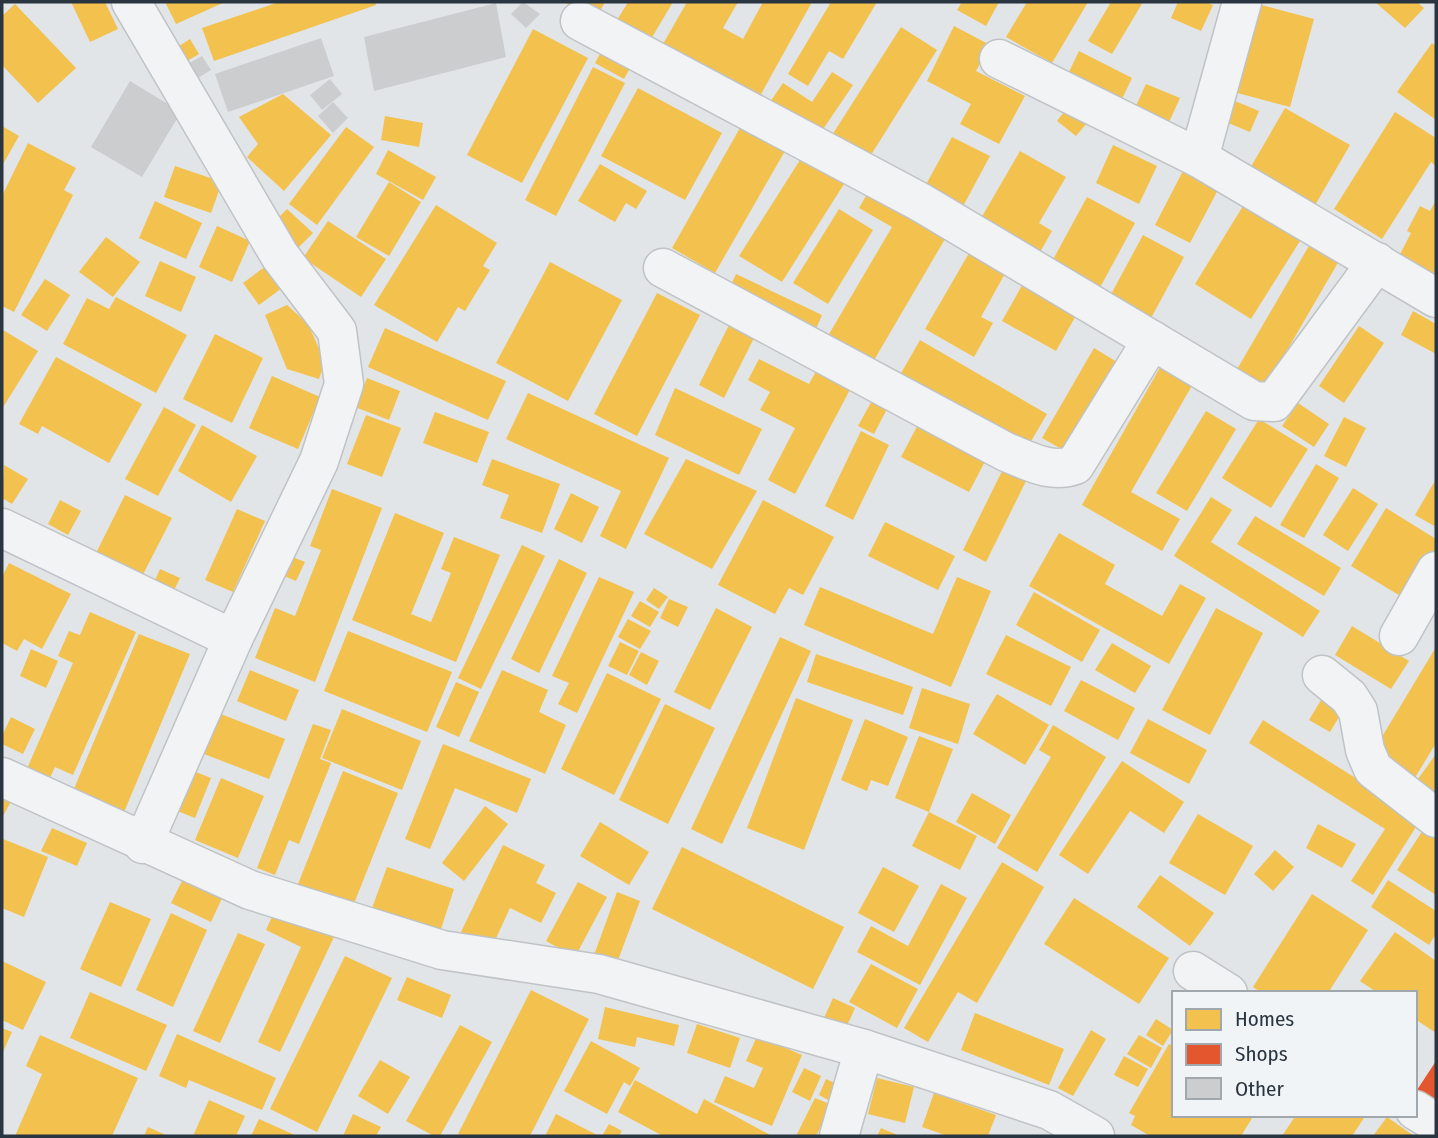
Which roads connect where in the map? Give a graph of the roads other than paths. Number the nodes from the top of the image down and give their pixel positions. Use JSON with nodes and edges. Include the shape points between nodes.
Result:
{"nodes":[{"id":1,"x":131,"y":2,"type":"edge"},
{"id":2,"x":1242,"y":2,"type":"edge"},
{"id":3,"x":580,"y":21,"type":"dead end"},
{"id":4,"x":999,"y":59,"type":"dead end"},
{"id":5,"x":1199,"y":158,"type":"junction"},
{"id":6,"x":1377,"y":262,"type":"junction"},
{"id":7,"x":663,"y":268,"type":"dead end"},
{"id":8,"x":1436,"y":298,"type":"edge"},
{"id":9,"x":1152,"y":340,"type":"junction"},
{"id":10,"x":2,"y":528,"type":"edge"},
{"id":11,"x":1436,"y":571,"type":"edge"},
{"id":12,"x":1399,"y":636,"type":"dead end"},
{"id":13,"x":233,"y":639,"type":"junction"},
{"id":14,"x":1322,"y":675,"type":"dead end"},
{"id":15,"x":2,"y":777,"type":"edge"},
{"id":16,"x":1436,"y":818,"type":"edge"},
{"id":17,"x":143,"y":844,"type":"junction"},
{"id":18,"x":1193,"y":971,"type":"dead end"},
{"id":19,"x":1225,"y":991,"type":"edge"},
{"id":20,"x":864,"y":1049,"type":"junction"},
{"id":21,"x":1417,"y":1111,"type":"edge"},
{"id":22,"x":1436,"y":1123,"type":"edge"},
{"id":23,"x":839,"y":1136,"type":"edge"},
{"id":24,"x":1095,"y":1136,"type":"edge"}],
"edges":[{"from":1,"to":13,"type":"street","via":[[280,256],[337,331],[344,384],[319,461]]},
{"from":2,"to":5,"type":"street"},
{"from":3,"to":9,"type":"street","via":[[920,202]]},
{"from":4,"to":5,"type":"street"},
{"from":5,"to":6,"type":"street"},
{"from":6,"to":8,"type":"street"},
{"from":6,"to":9,"type":"street","via":[[1274,402],[1254,401]]},
{"from":7,"to":9,"type":"street","via":[[1006,452],[1048,468],[1062,470],[1075,465]]},
{"from":10,"to":13,"type":"street"},
{"from":11,"to":12,"type":"street"},
{"from":13,"to":17,"type":"street"},
{"from":14,"to":16,"type":"street","via":[[1349,697],[1358,711],[1373,769]]},
{"from":15,"to":17,"type":"street"},
{"from":17,"to":20,"type":"street","via":[[250,890],[442,950],[599,974]]},
{"from":18,"to":19,"type":"street"},
{"from":20,"to":23,"type":"street"},
{"from":20,"to":24,"type":"street","via":[[1049,1110]]},
{"from":21,"to":22,"type":"street"}]}
